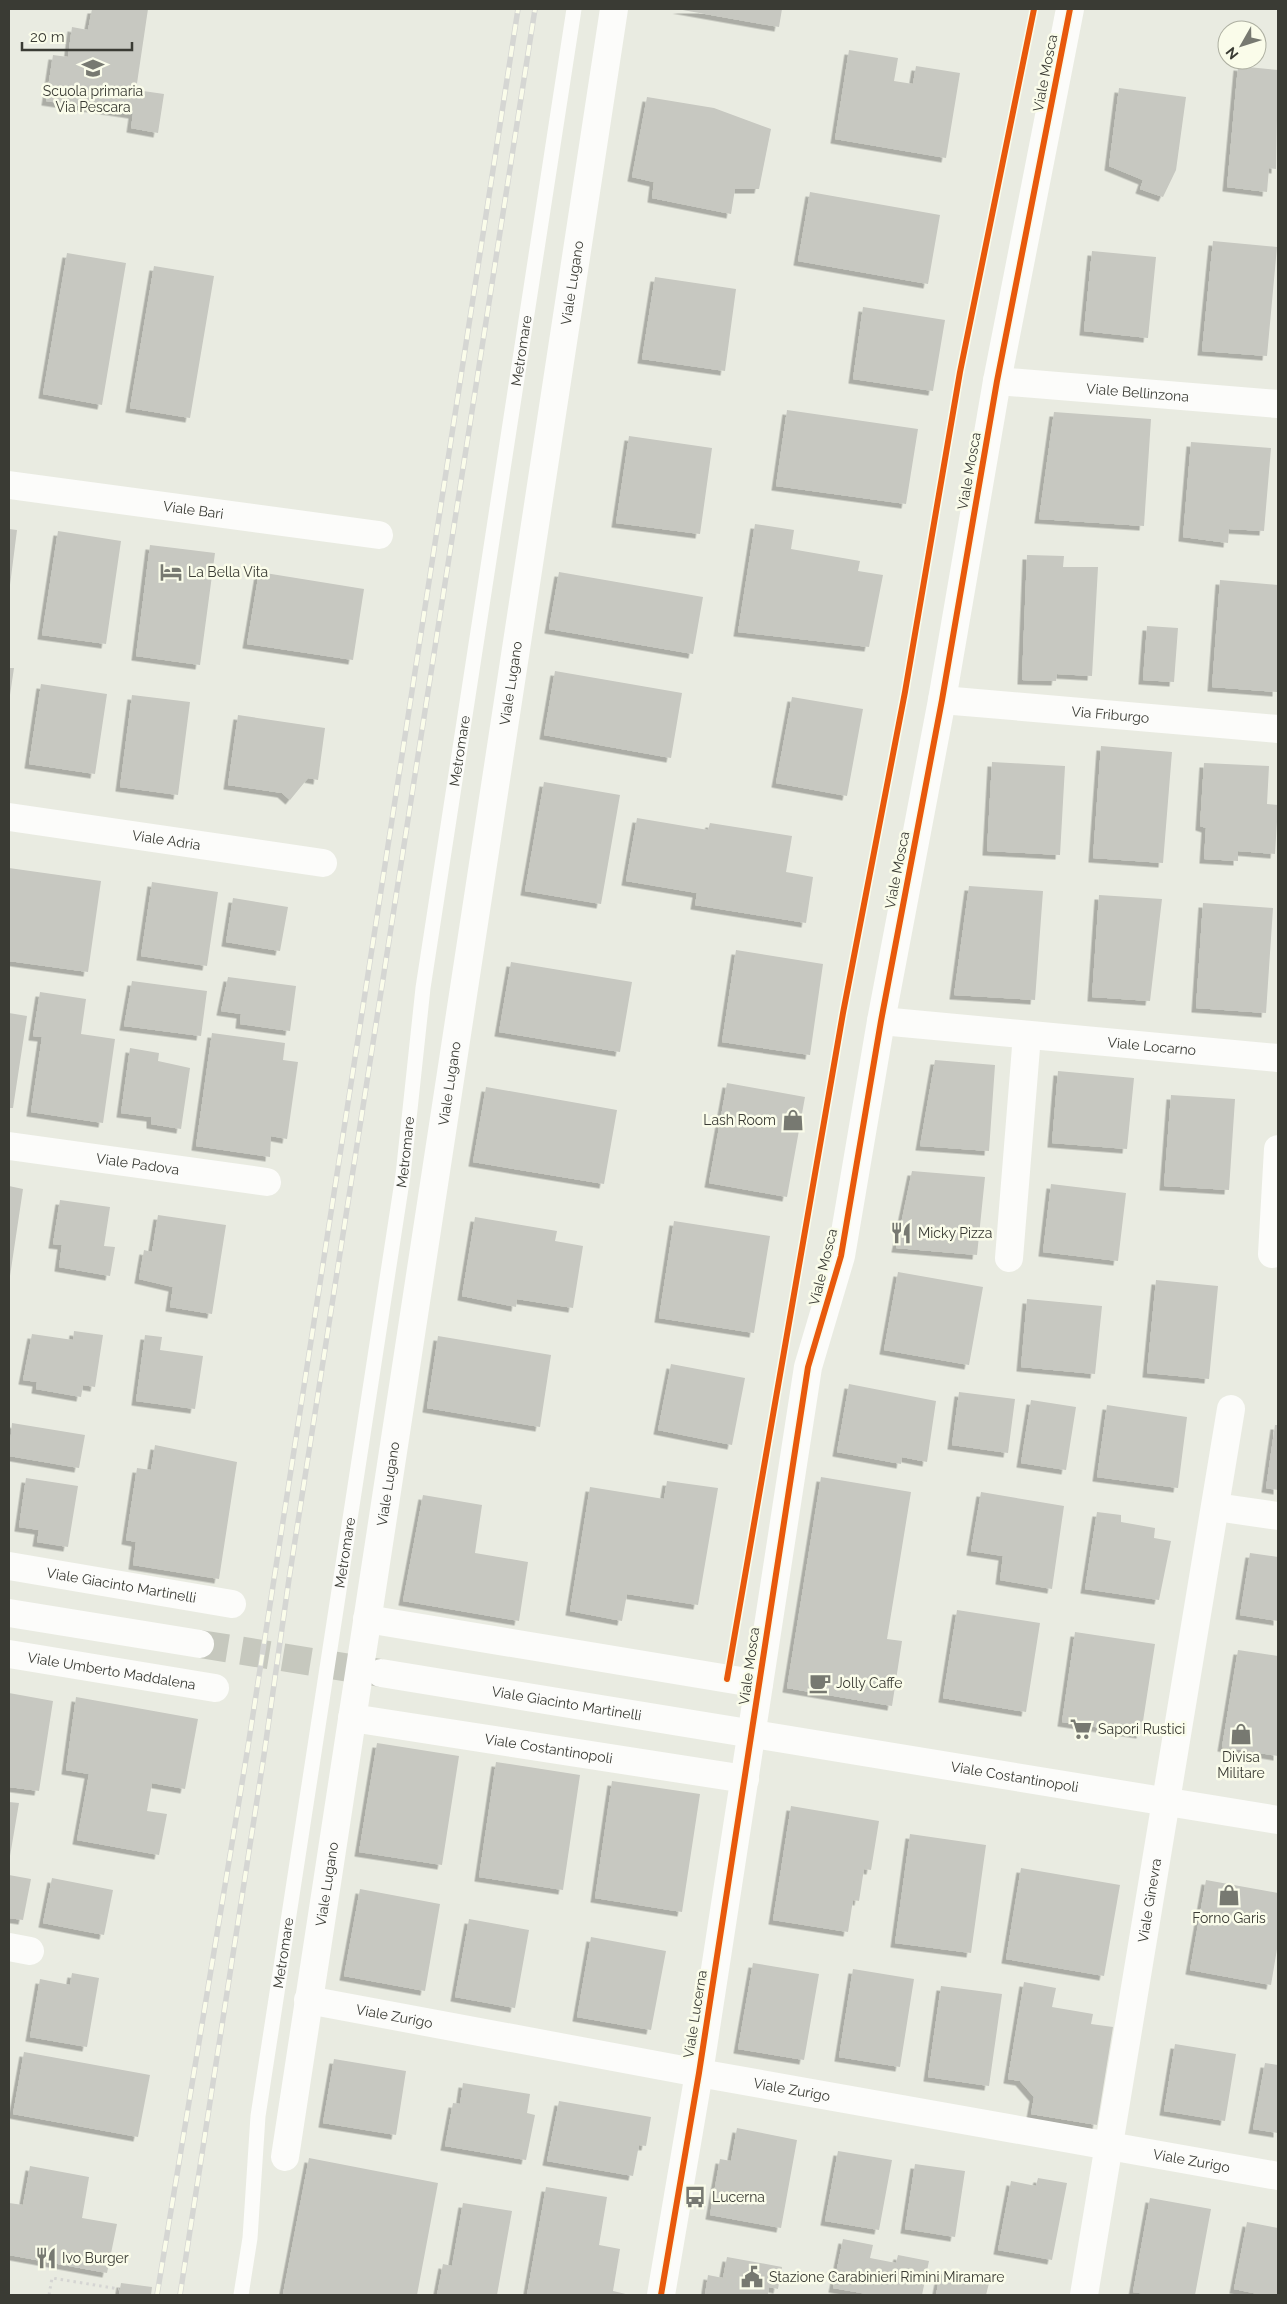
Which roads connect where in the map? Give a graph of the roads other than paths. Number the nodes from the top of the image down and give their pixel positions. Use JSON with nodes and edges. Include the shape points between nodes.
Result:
{"nodes":[{"id":1,"x":574,"y":9,"type":"edge"},
{"id":2,"x":614,"y":9,"type":"edge"},
{"id":3,"x":1070,"y":9,"type":"edge"},
{"id":4,"x":997,"y":381,"type":"junction"},
{"id":5,"x":1278,"y":404,"type":"edge"},
{"id":6,"x":9,"y":485,"type":"edge"},
{"id":7,"x":379,"y":535,"type":"dead end"},
{"id":8,"x":942,"y":700,"type":"junction"},
{"id":9,"x":1278,"y":729,"type":"edge"},
{"id":10,"x":9,"y":817,"type":"edge"},
{"id":11,"x":323,"y":863,"type":"dead end"},
{"id":12,"x":881,"y":1021,"type":"junction"},
{"id":13,"x":1027,"y":1036,"type":"junction"},
{"id":14,"x":1278,"y":1058,"type":"edge"},
{"id":15,"x":9,"y":1146,"type":"edge"},
{"id":16,"x":1278,"y":1150,"type":"edge"},
{"id":17,"x":267,"y":1182,"type":"dead end"},
{"id":18,"x":1272,"y":1254,"type":"dead end"},
{"id":19,"x":1009,"y":1258,"type":"dead end"},
{"id":20,"x":1231,"y":1409,"type":"dead end"},
{"id":21,"x":1216,"y":1507,"type":"junction"},
{"id":22,"x":1278,"y":1516,"type":"edge"},
{"id":23,"x":9,"y":1566,"type":"edge"},
{"id":24,"x":232,"y":1604,"type":"dead end"},
{"id":25,"x":9,"y":1613,"type":"edge"},
{"id":26,"x":367,"y":1619,"type":"junction"},
{"id":27,"x":200,"y":1644,"type":"tunnel mouth"},
{"id":28,"x":9,"y":1654,"type":"edge"},
{"id":29,"x":381,"y":1673,"type":"tunnel mouth"},
{"id":30,"x":759,"y":1684,"type":"junction"},
{"id":31,"x":215,"y":1688,"type":"dead end"},
{"id":32,"x":352,"y":1718,"type":"junction"},
{"id":33,"x":752,"y":1735,"type":"junction"},
{"id":34,"x":745,"y":1779,"type":"junction"},
{"id":35,"x":1165,"y":1801,"type":"junction"},
{"id":36,"x":1278,"y":1820,"type":"edge"},
{"id":37,"x":308,"y":2000,"type":"junction"},
{"id":38,"x":699,"y":2073,"type":"junction"},
{"id":39,"x":1109,"y":2146,"type":"junction"},
{"id":40,"x":285,"y":2157,"type":"dead end"},
{"id":41,"x":1278,"y":2176,"type":"edge"},
{"id":42,"x":240,"y":2295,"type":"edge"},
{"id":43,"x":661,"y":2295,"type":"edge"},
{"id":44,"x":1084,"y":2295,"type":"edge"}],
"edges":[{"from":1,"to":42,"type":"lane","name":"Metromare","via":[[423,988],[402,1185],[258,2116],[250,2238]]},
{"from":2,"to":26,"type":"street","name":"Viale Lugano"},
{"from":3,"to":4,"type":"street","name":"Viale Mosca"},
{"from":4,"to":5,"type":"street","name":"Viale Bellinzona"},
{"from":4,"to":8,"type":"street","name":"Viale Mosca"},
{"from":6,"to":7,"type":"street","name":"Viale Bari"},
{"from":8,"to":9,"type":"street","name":"Via Friburgo"},
{"from":8,"to":12,"type":"street","name":"Viale Mosca"},
{"from":10,"to":11,"type":"street","name":"Viale Adria"},
{"from":12,"to":13,"type":"street","name":"Viale Locarno"},
{"from":12,"to":30,"type":"street","name":"Viale Mosca","via":[[841,1256],[808,1368]]},
{"from":13,"to":14,"type":"street","name":"Viale Locarno"},
{"from":13,"to":19,"type":"street"},
{"from":15,"to":17,"type":"street","name":"Viale Padova"},
{"from":16,"to":18,"type":"street"},
{"from":20,"to":21,"type":"street","name":"Viale Ginevra"},
{"from":21,"to":22,"type":"street"},
{"from":21,"to":35,"type":"street","name":"Viale Ginevra"},
{"from":23,"to":24,"type":"street","name":"Viale Giacinto Martinelli"},
{"from":25,"to":27,"type":"street"},
{"from":26,"to":30,"type":"street"},
{"from":26,"to":32,"type":"street","name":"Viale Lugano"},
{"from":28,"to":31,"type":"street","name":"Viale Umberto Maddalena"},
{"from":29,"to":33,"type":"street","name":"Viale Giacinto Martinelli"},
{"from":30,"to":33,"type":"street","name":"Viale Mosca"},
{"from":32,"to":34,"type":"street","name":"Viale Costantinopoli"},
{"from":32,"to":37,"type":"street","name":"Viale Lugano"},
{"from":33,"to":34,"type":"street","name":"Viale Lucerna"},
{"from":33,"to":35,"type":"street","name":"Viale Costantinopoli"},
{"from":34,"to":38,"type":"street","name":"Viale Lucerna"},
{"from":35,"to":36,"type":"street","name":"Viale Costantinopoli"},
{"from":35,"to":39,"type":"street","name":"Viale Ginevra"},
{"from":37,"to":38,"type":"street","name":"Viale Zurigo"},
{"from":37,"to":40,"type":"street","name":"Viale Lugano"},
{"from":38,"to":39,"type":"street","name":"Viale Zurigo"},
{"from":38,"to":43,"type":"street","name":"Viale Lucerna"},
{"from":39,"to":41,"type":"street","name":"Viale Zurigo"},
{"from":39,"to":44,"type":"street","name":"Viale Ginevra"}]}
